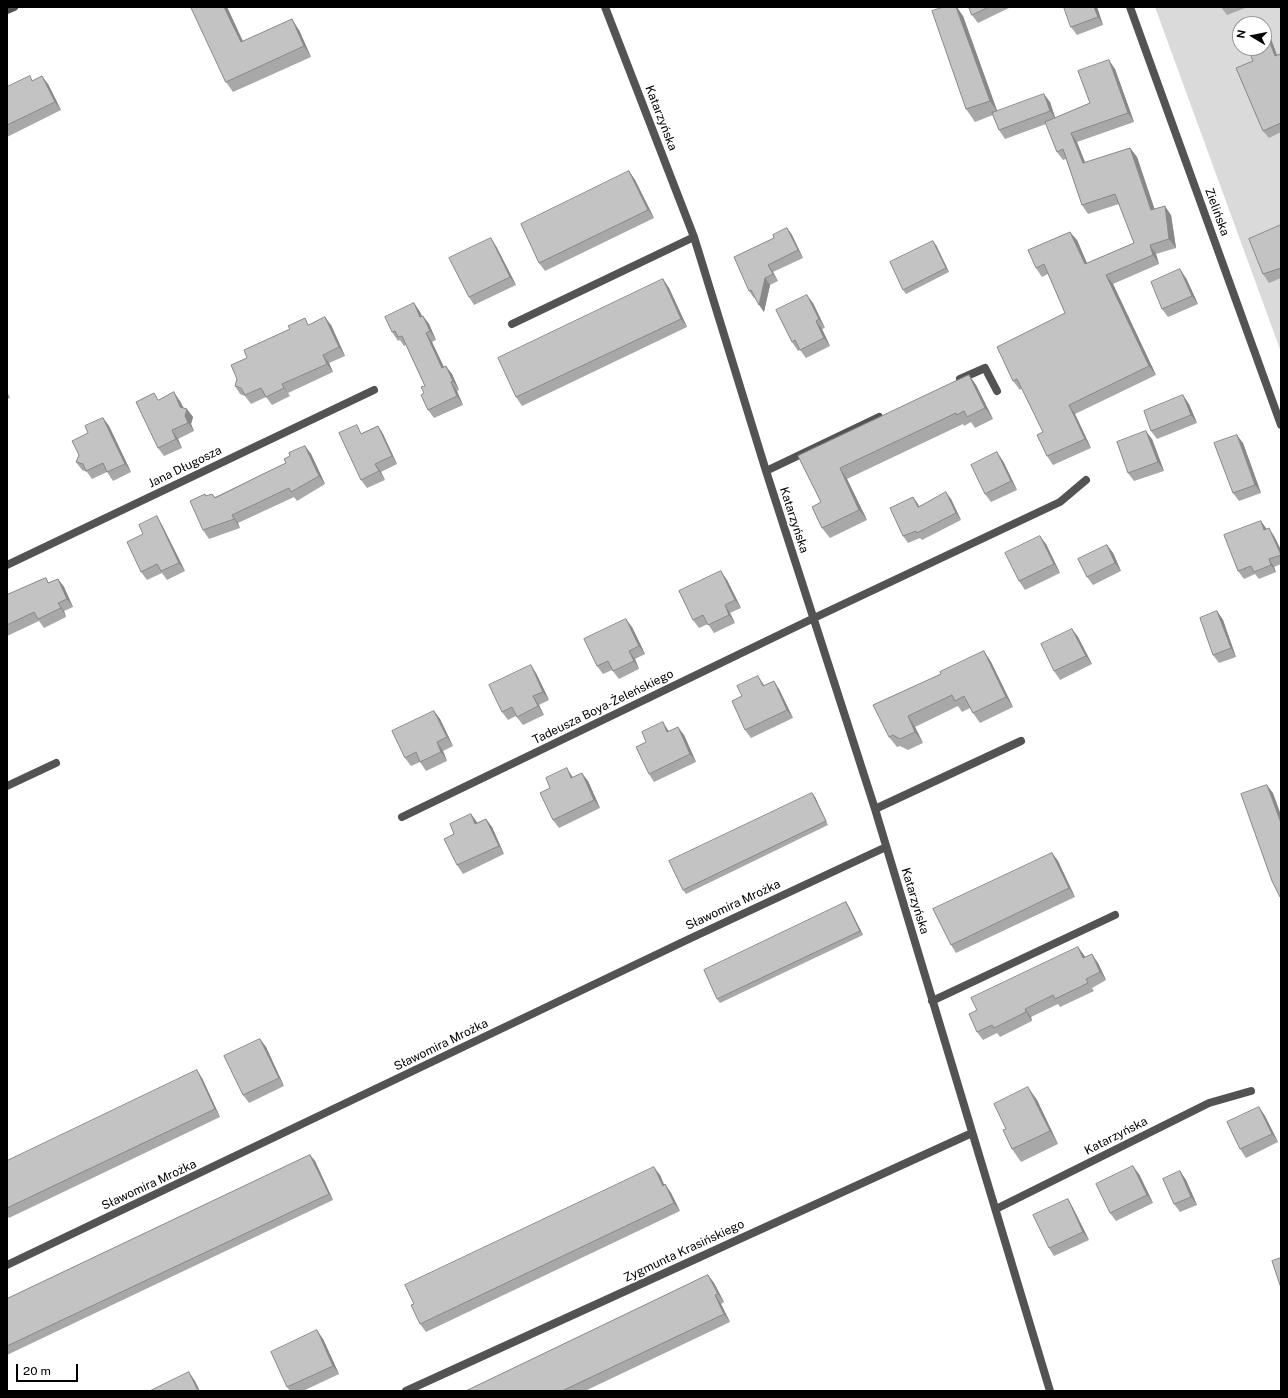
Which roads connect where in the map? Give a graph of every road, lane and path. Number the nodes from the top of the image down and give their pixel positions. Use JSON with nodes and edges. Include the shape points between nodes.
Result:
{"nodes":[{"id":1,"x":14,"y":7,"type":"edge"},
{"id":2,"x":605,"y":7,"type":"edge"},
{"id":3,"x":1130,"y":7,"type":"edge"},
{"id":4,"x":7,"y":10,"type":"edge"},
{"id":5,"x":694,"y":238,"type":"junction"},
{"id":6,"x":512,"y":324,"type":"dead end"},
{"id":7,"x":950,"y":384,"type":"edge"},
{"id":8,"x":374,"y":390,"type":"dead end"},
{"id":9,"x":997,"y":391,"type":"dead end"},
{"id":10,"x":886,"y":414,"type":"edge"},
{"id":11,"x":1281,"y":425,"type":"edge"},
{"id":12,"x":766,"y":471,"type":"junction"},
{"id":13,"x":1086,"y":480,"type":"dead end"},
{"id":14,"x":7,"y":565,"type":"edge"},
{"id":15,"x":814,"y":618,"type":"junction"},
{"id":16,"x":1021,"y":741,"type":"dead end"},
{"id":17,"x":56,"y":763,"type":"dead end"},
{"id":18,"x":7,"y":786,"type":"edge"},
{"id":19,"x":875,"y":809,"type":"junction"},
{"id":20,"x":402,"y":817,"type":"dead end"},
{"id":21,"x":886,"y":847,"type":"junction"},
{"id":22,"x":1115,"y":915,"type":"dead end"},
{"id":23,"x":932,"y":1001,"type":"junction"},
{"id":24,"x":1251,"y":1091,"type":"dead end"},
{"id":25,"x":972,"y":1133,"type":"junction"},
{"id":26,"x":996,"y":1209,"type":"junction"},
{"id":27,"x":7,"y":1265,"type":"edge"},
{"id":28,"x":406,"y":1391,"type":"edge"},
{"id":29,"x":1050,"y":1391,"type":"edge"}],
"edges":[{"from":1,"to":4,"type":"street"},
{"from":2,"to":5,"type":"street","name":"Katarzyńska"},
{"from":3,"to":11,"type":"street","name":"Zielińska"},
{"from":5,"to":6,"type":"street"},
{"from":5,"to":12,"type":"street","name":"Katarzyńska"},
{"from":7,"to":9,"type":"street","via":[[985,368]]},
{"from":8,"to":14,"type":"street","name":"Jana Długosza"},
{"from":10,"to":12,"type":"street"},
{"from":12,"to":15,"type":"street","name":"Katarzyńska"},
{"from":13,"to":15,"type":"street","name":"Tadeusza Boya-Żeleńskiego","via":[[1060,502]]},
{"from":15,"to":19,"type":"street","name":"Katarzyńska"},
{"from":15,"to":20,"type":"street","name":"Tadeusza Boya-Żeleńskiego"},
{"from":16,"to":19,"type":"street"},
{"from":17,"to":18,"type":"street"},
{"from":19,"to":21,"type":"street","name":"Katarzyńska"},
{"from":21,"to":23,"type":"street","name":"Katarzyńska"},
{"from":21,"to":27,"type":"street","name":"Sławomira Mrożka"},
{"from":22,"to":23,"type":"street"},
{"from":23,"to":25,"type":"street","name":"Katarzyńska"},
{"from":24,"to":26,"type":"street","name":"Katarzyńska","via":[[1209,1102]]},
{"from":25,"to":26,"type":"street","name":"Katarzyńska"},
{"from":25,"to":28,"type":"street","name":"Zygmunta Krasińskiego"},
{"from":26,"to":29,"type":"street","name":"Katarzyńska"}]}
